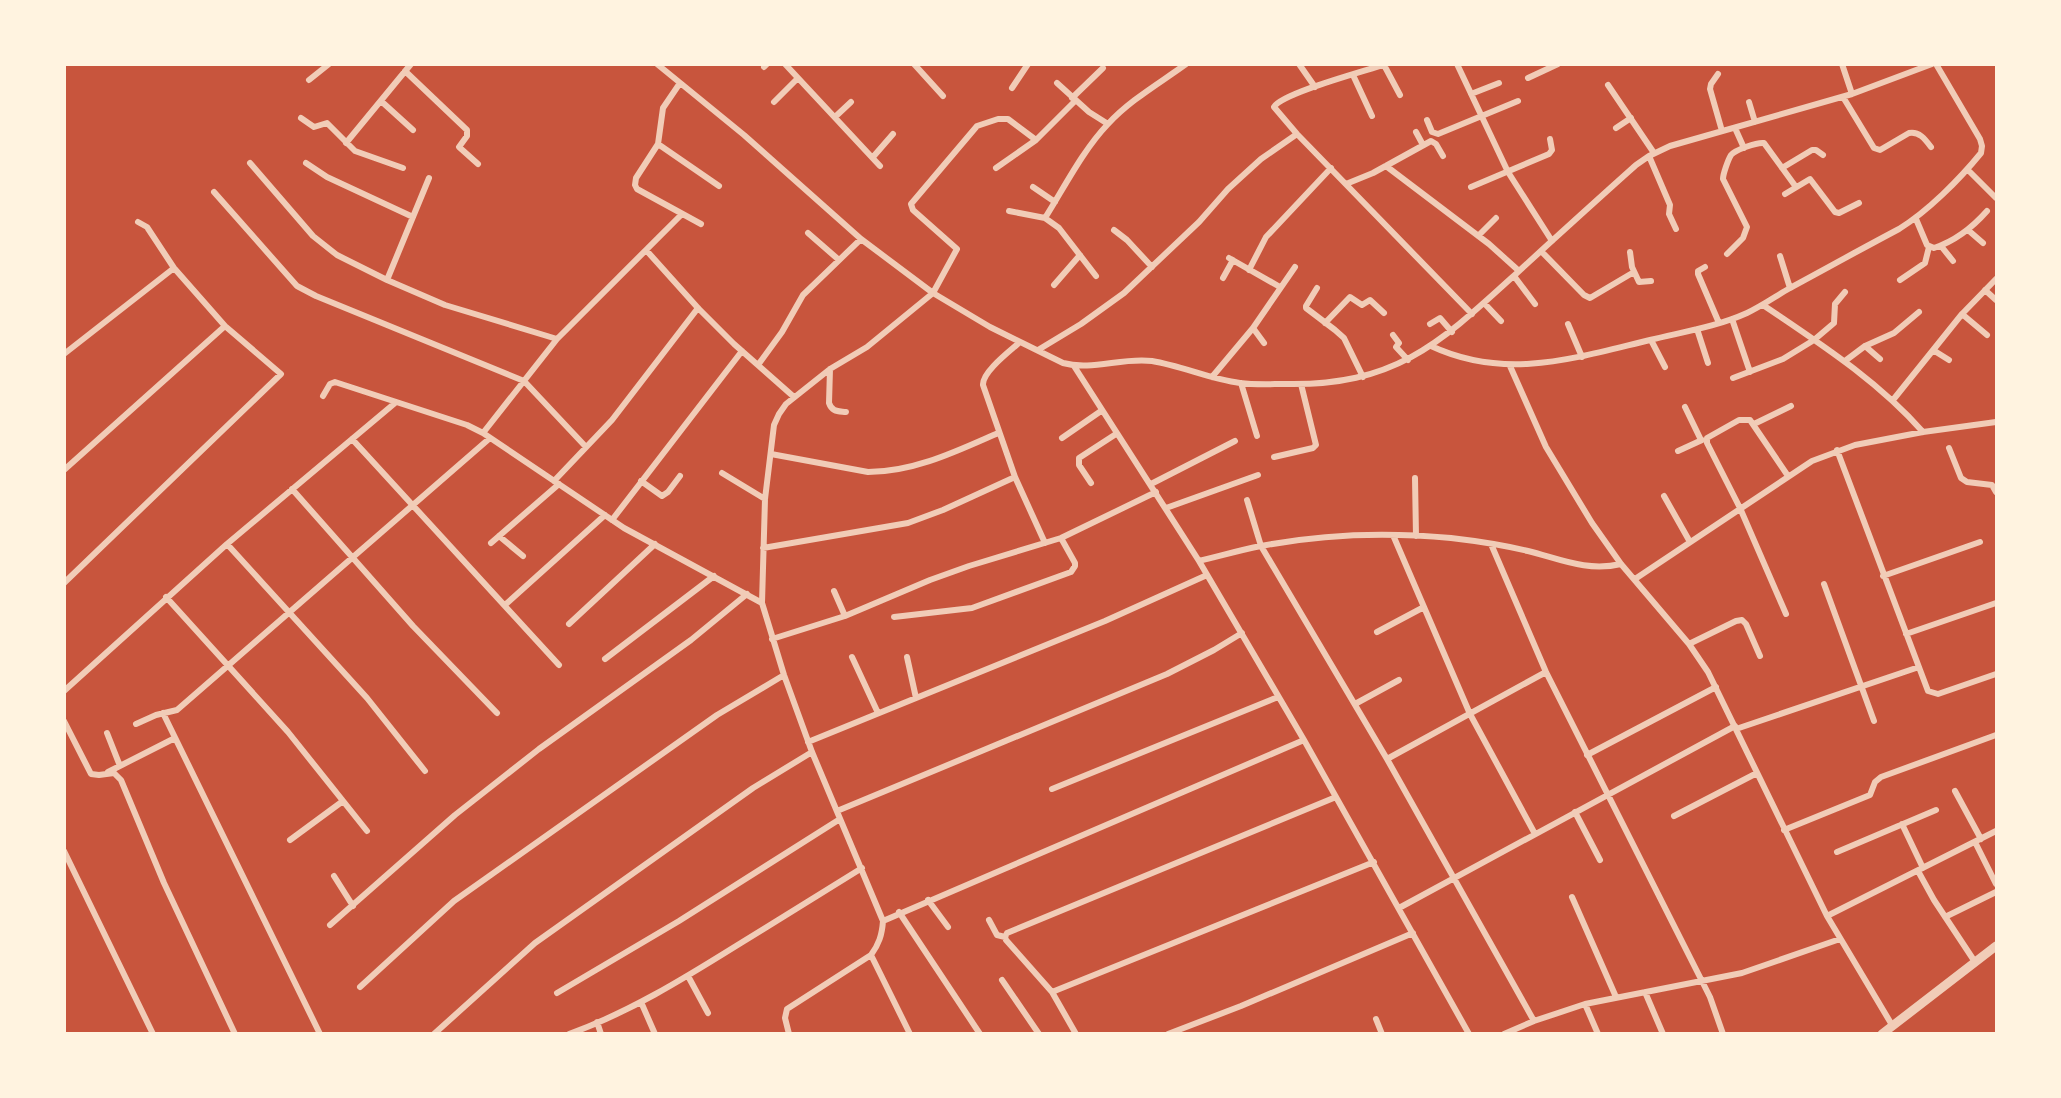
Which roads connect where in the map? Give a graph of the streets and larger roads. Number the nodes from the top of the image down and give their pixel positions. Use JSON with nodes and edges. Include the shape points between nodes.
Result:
{"nodes":[{"id":1,"x":329,"y":64,"type":"edge"},
{"id":2,"x":411,"y":64,"type":"edge"},
{"id":3,"x":657,"y":64,"type":"edge"},
{"id":4,"x":914,"y":64,"type":"edge"},
{"id":5,"x":1028,"y":64,"type":"edge"},
{"id":6,"x":1186,"y":64,"type":"edge"},
{"id":7,"x":1299,"y":64,"type":"edge"},
{"id":8,"x":1457,"y":64,"type":"edge"},
{"id":9,"x":1558,"y":64,"type":"edge"},
{"id":10,"x":1842,"y":64,"type":"edge"},
{"id":11,"x":1932,"y":64,"type":"edge"},
{"id":12,"x":1936,"y":64,"type":"edge"},
{"id":13,"x":1385,"y":65,"type":"edge"},
{"id":14,"x":789,"y":66,"type":"edge"},
{"id":15,"x":1919,"y":67,"type":"edge"},
{"id":16,"x":1103,"y":68,"type":"dead end"},
{"id":17,"x":405,"y":71,"type":"junction"},
{"id":18,"x":1718,"y":74,"type":"dead end"},
{"id":19,"x":1353,"y":75,"type":"junction"},
{"id":20,"x":798,"y":78,"type":"junction"},
{"id":21,"x":1528,"y":78,"type":"dead end"},
{"id":22,"x":309,"y":80,"type":"dead end"},
{"id":23,"x":680,"y":83,"type":"junction"},
{"id":24,"x":1057,"y":83,"type":"dead end"},
{"id":25,"x":1499,"y":83,"type":"dead end"},
{"id":26,"x":1608,"y":85,"type":"dead end"},
{"id":27,"x":1315,"y":87,"type":"junction"},
{"id":28,"x":1012,"y":88,"type":"dead end"},
{"id":29,"x":1471,"y":94,"type":"junction"},
{"id":30,"x":1852,"y":94,"type":"junction"},
{"id":31,"x":1400,"y":95,"type":"dead end"},
{"id":32,"x":943,"y":96,"type":"dead end"},
{"id":33,"x":1843,"y":97,"type":"junction"},
{"id":34,"x":1074,"y":99,"type":"junction"},
{"id":35,"x":381,"y":100,"type":"junction"},
{"id":36,"x":1518,"y":101,"type":"dead end"},
{"id":37,"x":774,"y":102,"type":"dead end"},
{"id":38,"x":851,"y":102,"type":"dead end"},
{"id":39,"x":1749,"y":102,"type":"dead end"},
{"id":40,"x":1372,"y":116,"type":"dead end"},
{"id":41,"x":835,"y":117,"type":"junction"},
{"id":42,"x":1482,"y":117,"type":"junction"},
{"id":43,"x":302,"y":118,"type":"dead end"},
{"id":44,"x":1631,"y":118,"type":"junction"},
{"id":45,"x":1427,"y":120,"type":"dead end"},
{"id":46,"x":1755,"y":122,"type":"junction"},
{"id":47,"x":1108,"y":124,"type":"junction"},
{"id":48,"x":1735,"y":128,"type":"junction"},
{"id":49,"x":1616,"y":129,"type":"dead end"},
{"id":50,"x":413,"y":130,"type":"dead end"},
{"id":51,"x":1722,"y":131,"type":"junction"},
{"id":52,"x":1416,"y":132,"type":"dead end"},
{"id":53,"x":893,"y":134,"type":"dead end"},
{"id":54,"x":1297,"y":134,"type":"junction"},
{"id":55,"x":1550,"y":139,"type":"dead end"},
{"id":56,"x":1036,"y":140,"type":"junction"},
{"id":57,"x":346,"y":143,"type":"junction"},
{"id":58,"x":658,"y":144,"type":"junction"},
{"id":59,"x":1423,"y":145,"type":"junction"},
{"id":60,"x":1931,"y":147,"type":"dead end"},
{"id":61,"x":1744,"y":148,"type":"junction"},
{"id":62,"x":1652,"y":154,"type":"junction"},
{"id":63,"x":1823,"y":155,"type":"dead end"},
{"id":64,"x":1443,"y":156,"type":"dead end"},
{"id":65,"x":873,"y":158,"type":"junction"},
{"id":66,"x":250,"y":163,"type":"dead end"},
{"id":67,"x":306,"y":163,"type":"dead end"},
{"id":68,"x":478,"y":164,"type":"dead end"},
{"id":69,"x":880,"y":166,"type":"dead end"},
{"id":70,"x":1386,"y":166,"type":"junction"},
{"id":71,"x":403,"y":168,"type":"dead end"},
{"id":72,"x":996,"y":168,"type":"dead end"},
{"id":73,"x":1331,"y":168,"type":"junction"},
{"id":74,"x":1782,"y":168,"type":"junction"},
{"id":75,"x":1967,"y":169,"type":"junction"},
{"id":76,"x":1508,"y":172,"type":"junction"},
{"id":77,"x":429,"y":178,"type":"dead end"},
{"id":78,"x":1346,"y":184,"type":"junction"},
{"id":79,"x":719,"y":186,"type":"dead end"},
{"id":80,"x":1796,"y":187,"type":"junction"},
{"id":81,"x":1033,"y":188,"type":"dead end"},
{"id":82,"x":1471,"y":188,"type":"dead end"},
{"id":83,"x":214,"y":192,"type":"dead end"},
{"id":84,"x":1785,"y":194,"type":"dead end"},
{"id":85,"x":1996,"y":198,"type":"edge"},
{"id":86,"x":1055,"y":202,"type":"junction"},
{"id":87,"x":1859,"y":203,"type":"dead end"},
{"id":88,"x":1009,"y":211,"type":"dead end"},
{"id":89,"x":1987,"y":211,"type":"dead end"},
{"id":90,"x":682,"y":214,"type":"junction"},
{"id":91,"x":413,"y":217,"type":"junction"},
{"id":92,"x":1045,"y":218,"type":"junction"},
{"id":93,"x":1496,"y":218,"type":"dead end"},
{"id":94,"x":1916,"y":219,"type":"junction"},
{"id":95,"x":138,"y":222,"type":"dead end"},
{"id":96,"x":701,"y":224,"type":"dead end"},
{"id":97,"x":1676,"y":229,"type":"dead end"},
{"id":98,"x":1114,"y":230,"type":"dead end"},
{"id":99,"x":1968,"y":230,"type":"junction"},
{"id":100,"x":808,"y":232,"type":"dead end"},
{"id":101,"x":1478,"y":236,"type":"junction"},
{"id":102,"x":861,"y":239,"type":"junction"},
{"id":103,"x":1552,"y":241,"type":"junction"},
{"id":104,"x":1983,"y":243,"type":"dead end"},
{"id":105,"x":1941,"y":246,"type":"junction"},
{"id":106,"x":1929,"y":247,"type":"junction"},
{"id":107,"x":646,"y":250,"type":"junction"},
{"id":108,"x":1541,"y":251,"type":"junction"},
{"id":109,"x":1630,"y":252,"type":"dead end"},
{"id":110,"x":1727,"y":254,"type":"dead end"},
{"id":111,"x":1080,"y":255,"type":"junction"},
{"id":112,"x":1780,"y":256,"type":"dead end"},
{"id":113,"x":838,"y":261,"type":"junction"},
{"id":114,"x":1953,"y":261,"type":"dead end"},
{"id":115,"x":1152,"y":267,"type":"junction"},
{"id":116,"x":1295,"y":267,"type":"dead end"},
{"id":117,"x":1705,"y":267,"type":"dead end"},
{"id":118,"x":174,"y":268,"type":"junction"},
{"id":119,"x":1250,"y":270,"type":"junction"},
{"id":120,"x":1634,"y":272,"type":"junction"},
{"id":121,"x":1517,"y":273,"type":"junction"},
{"id":122,"x":1096,"y":276,"type":"dead end"},
{"id":123,"x":1223,"y":278,"type":"dead end"},
{"id":124,"x":1996,"y":279,"type":"edge"},
{"id":125,"x":387,"y":280,"type":"junction"},
{"id":126,"x":1900,"y":280,"type":"dead end"},
{"id":127,"x":1651,"y":281,"type":"dead end"},
{"id":128,"x":1054,"y":285,"type":"dead end"},
{"id":129,"x":1280,"y":287,"type":"junction"},
{"id":130,"x":1317,"y":288,"type":"dead end"},
{"id":131,"x":1790,"y":288,"type":"junction"},
{"id":132,"x":1985,"y":290,"type":"junction"},
{"id":133,"x":1845,"y":292,"type":"dead end"},
{"id":134,"x":933,"y":294,"type":"junction"},
{"id":135,"x":1996,"y":300,"type":"edge"},
{"id":136,"x":1484,"y":303,"type":"junction"},
{"id":137,"x":1535,"y":304,"type":"dead end"},
{"id":138,"x":1763,"y":305,"type":"junction"},
{"id":139,"x":698,"y":308,"type":"junction"},
{"id":140,"x":1919,"y":312,"type":"dead end"},
{"id":141,"x":1384,"y":313,"type":"dead end"},
{"id":142,"x":1472,"y":314,"type":"junction"},
{"id":143,"x":1962,"y":314,"type":"junction"},
{"id":144,"x":1732,"y":319,"type":"junction"},
{"id":145,"x":1501,"y":321,"type":"dead end"},
{"id":146,"x":1325,"y":323,"type":"junction"},
{"id":147,"x":1719,"y":323,"type":"junction"},
{"id":148,"x":1430,"y":324,"type":"dead end"},
{"id":149,"x":1568,"y":324,"type":"dead end"},
{"id":150,"x":225,"y":327,"type":"junction"},
{"id":151,"x":1253,"y":328,"type":"junction"},
{"id":152,"x":1697,"y":328,"type":"junction"},
{"id":153,"x":1452,"y":332,"type":"junction"},
{"id":154,"x":1393,"y":335,"type":"dead end"},
{"id":155,"x":1988,"y":335,"type":"dead end"},
{"id":156,"x":556,"y":339,"type":"junction"},
{"id":157,"x":1651,"y":340,"type":"junction"},
{"id":158,"x":1814,"y":340,"type":"junction"},
{"id":159,"x":1020,"y":342,"type":"junction"},
{"id":160,"x":1264,"y":343,"type":"dead end"},
{"id":161,"x":1431,"y":346,"type":"junction"},
{"id":162,"x":1865,"y":346,"type":"junction"},
{"id":163,"x":1038,"y":350,"type":"junction"},
{"id":164,"x":1933,"y":350,"type":"junction"},
{"id":165,"x":742,"y":351,"type":"junction"},
{"id":166,"x":64,"y":354,"type":"edge"},
{"id":167,"x":1582,"y":357,"type":"junction"},
{"id":168,"x":1880,"y":359,"type":"dead end"},
{"id":169,"x":1408,"y":360,"type":"junction"},
{"id":170,"x":1948,"y":360,"type":"dead end"},
{"id":171,"x":1845,"y":361,"type":"junction"},
{"id":172,"x":1708,"y":363,"type":"dead end"},
{"id":173,"x":758,"y":365,"type":"junction"},
{"id":174,"x":1074,"y":366,"type":"junction"},
{"id":175,"x":1510,"y":366,"type":"junction"},
{"id":176,"x":1665,"y":367,"type":"dead end"},
{"id":177,"x":830,"y":369,"type":"junction"},
{"id":178,"x":1750,"y":372,"type":"junction"},
{"id":179,"x":1212,"y":377,"type":"junction"},
{"id":180,"x":1363,"y":377,"type":"junction"},
{"id":181,"x":1733,"y":378,"type":"dead end"},
{"id":182,"x":524,"y":381,"type":"junction"},
{"id":183,"x":1241,"y":383,"type":"junction"},
{"id":184,"x":1301,"y":384,"type":"junction"},
{"id":185,"x":322,"y":396,"type":"dead end"},
{"id":186,"x":794,"y":397,"type":"junction"},
{"id":187,"x":1893,"y":400,"type":"junction"},
{"id":188,"x":395,"y":403,"type":"junction"},
{"id":189,"x":1791,"y":406,"type":"dead end"},
{"id":190,"x":1685,"y":407,"type":"dead end"},
{"id":191,"x":1101,"y":411,"type":"junction"},
{"id":192,"x":846,"y":412,"type":"dead end"},
{"id":193,"x":1996,"y":422,"type":"edge"},
{"id":194,"x":1754,"y":424,"type":"junction"},
{"id":195,"x":1923,"y":432,"type":"junction"},
{"id":196,"x":483,"y":433,"type":"junction"},
{"id":197,"x":998,"y":433,"type":"junction"},
{"id":198,"x":1116,"y":434,"type":"junction"},
{"id":199,"x":1257,"y":436,"type":"dead end"},
{"id":200,"x":490,"y":438,"type":"junction"},
{"id":201,"x":1062,"y":438,"type":"dead end"},
{"id":202,"x":352,"y":439,"type":"junction"},
{"id":203,"x":1704,"y":439,"type":"junction"},
{"id":204,"x":1235,"y":441,"type":"dead end"},
{"id":205,"x":585,"y":447,"type":"junction"},
{"id":206,"x":1948,"y":448,"type":"dead end"},
{"id":207,"x":1837,"y":450,"type":"junction"},
{"id":208,"x":1678,"y":451,"type":"dead end"},
{"id":209,"x":771,"y":454,"type":"junction"},
{"id":210,"x":1274,"y":458,"type":"dead end"},
{"id":211,"x":64,"y":470,"type":"edge"},
{"id":212,"x":722,"y":473,"type":"dead end"},
{"id":213,"x":1258,"y":475,"type":"dead end"},
{"id":214,"x":680,"y":476,"type":"dead end"},
{"id":215,"x":1788,"y":476,"type":"junction"},
{"id":216,"x":1015,"y":477,"type":"junction"},
{"id":217,"x":1415,"y":478,"type":"dead end"},
{"id":218,"x":641,"y":481,"type":"junction"},
{"id":219,"x":556,"y":482,"type":"junction"},
{"id":220,"x":1091,"y":483,"type":"dead end"},
{"id":221,"x":1151,"y":484,"type":"junction"},
{"id":222,"x":292,"y":489,"type":"junction"},
{"id":223,"x":1156,"y":492,"type":"junction"},
{"id":224,"x":1996,"y":492,"type":"edge"},
{"id":225,"x":1664,"y":496,"type":"dead end"},
{"id":226,"x":765,"y":499,"type":"junction"},
{"id":227,"x":1247,"y":500,"type":"dead end"},
{"id":228,"x":414,"y":506,"type":"junction"},
{"id":229,"x":1166,"y":508,"type":"junction"},
{"id":230,"x":1740,"y":508,"type":"junction"},
{"id":231,"x":605,"y":515,"type":"junction"},
{"id":232,"x":612,"y":520,"type":"junction"},
{"id":233,"x":1393,"y":535,"type":"junction"},
{"id":234,"x":499,"y":536,"type":"junction"},
{"id":235,"x":1416,"y":536,"type":"junction"},
{"id":236,"x":1060,"y":538,"type":"junction"},
{"id":237,"x":1690,"y":542,"type":"junction"},
{"id":238,"x":1980,"y":542,"type":"dead end"},
{"id":239,"x":491,"y":543,"type":"dead end"},
{"id":240,"x":1045,"y":543,"type":"junction"},
{"id":241,"x":227,"y":544,"type":"junction"},
{"id":242,"x":655,"y":544,"type":"junction"},
{"id":243,"x":1491,"y":544,"type":"junction"},
{"id":244,"x":1262,"y":546,"type":"junction"},
{"id":245,"x":763,"y":548,"type":"junction"},
{"id":246,"x":523,"y":556,"type":"dead end"},
{"id":247,"x":353,"y":559,"type":"junction"},
{"id":248,"x":1199,"y":561,"type":"junction"},
{"id":249,"x":1621,"y":564,"type":"junction"},
{"id":250,"x":1207,"y":575,"type":"junction"},
{"id":251,"x":714,"y":576,"type":"junction"},
{"id":252,"x":1883,"y":576,"type":"junction"},
{"id":253,"x":1635,"y":579,"type":"junction"},
{"id":254,"x":64,"y":583,"type":"edge"},
{"id":255,"x":1824,"y":584,"type":"dead end"},
{"id":256,"x":834,"y":591,"type":"dead end"},
{"id":257,"x":747,"y":594,"type":"junction"},
{"id":258,"x":166,"y":597,"type":"junction"},
{"id":259,"x":762,"y":603,"type":"junction"},
{"id":260,"x":1996,"y":603,"type":"edge"},
{"id":261,"x":505,"y":605,"type":"junction"},
{"id":262,"x":1424,"y":607,"type":"junction"},
{"id":263,"x":291,"y":612,"type":"junction"},
{"id":264,"x":1786,"y":614,"type":"dead end"},
{"id":265,"x":845,"y":616,"type":"junction"},
{"id":266,"x":894,"y":617,"type":"dead end"},
{"id":267,"x":569,"y":624,"type":"dead end"},
{"id":268,"x":1377,"y":632,"type":"dead end"},
{"id":269,"x":1242,"y":633,"type":"junction"},
{"id":270,"x":1906,"y":634,"type":"junction"},
{"id":271,"x":772,"y":639,"type":"junction"},
{"id":272,"x":1689,"y":644,"type":"junction"},
{"id":273,"x":1760,"y":656,"type":"dead end"},
{"id":274,"x":852,"y":657,"type":"dead end"},
{"id":275,"x":907,"y":657,"type":"dead end"},
{"id":276,"x":605,"y":660,"type":"dead end"},
{"id":277,"x":559,"y":665,"type":"dead end"},
{"id":278,"x":230,"y":666,"type":"junction"},
{"id":279,"x":1919,"y":667,"type":"junction"},
{"id":280,"x":1546,"y":672,"type":"junction"},
{"id":281,"x":1996,"y":674,"type":"edge"},
{"id":282,"x":783,"y":675,"type":"junction"},
{"id":283,"x":1399,"y":680,"type":"dead end"},
{"id":284,"x":1862,"y":686,"type":"junction"},
{"id":285,"x":1716,"y":687,"type":"junction"},
{"id":286,"x":64,"y":691,"type":"edge"},
{"id":287,"x":1278,"y":696,"type":"junction"},
{"id":288,"x":916,"y":698,"type":"junction"},
{"id":289,"x":1355,"y":704,"type":"junction"},
{"id":290,"x":163,"y":713,"type":"junction"},
{"id":291,"x":497,"y":713,"type":"dead end"},
{"id":292,"x":878,"y":713,"type":"junction"},
{"id":293,"x":1470,"y":714,"type":"junction"},
{"id":294,"x":64,"y":721,"type":"edge"},
{"id":295,"x":1874,"y":721,"type":"dead end"},
{"id":296,"x":136,"y":724,"type":"dead end"},
{"id":297,"x":1735,"y":728,"type":"junction"},
{"id":298,"x":107,"y":733,"type":"dead end"},
{"id":299,"x":1996,"y":735,"type":"edge"},
{"id":300,"x":175,"y":738,"type":"junction"},
{"id":301,"x":1304,"y":740,"type":"junction"},
{"id":302,"x":808,"y":742,"type":"junction"},
{"id":303,"x":812,"y":752,"type":"junction"},
{"id":304,"x":1587,"y":755,"type":"junction"},
{"id":305,"x":1387,"y":759,"type":"junction"},
{"id":306,"x":120,"y":766,"type":"junction"},
{"id":307,"x":425,"y":771,"type":"dead end"},
{"id":308,"x":108,"y":772,"type":"junction"},
{"id":309,"x":1757,"y":773,"type":"junction"},
{"id":310,"x":1052,"y":789,"type":"dead end"},
{"id":311,"x":1955,"y":791,"type":"dead end"},
{"id":312,"x":1607,"y":795,"type":"junction"},
{"id":313,"x":1336,"y":797,"type":"junction"},
{"id":314,"x":343,"y":801,"type":"junction"},
{"id":315,"x":1936,"y":810,"type":"dead end"},
{"id":316,"x":837,"y":811,"type":"junction"},
{"id":317,"x":1575,"y":812,"type":"junction"},
{"id":318,"x":1674,"y":816,"type":"dead end"},
{"id":319,"x":840,"y":819,"type":"junction"},
{"id":320,"x":1902,"y":825,"type":"junction"},
{"id":321,"x":1784,"y":830,"type":"junction"},
{"id":322,"x":367,"y":831,"type":"dead end"},
{"id":323,"x":1996,"y":831,"type":"edge"},
{"id":324,"x":1535,"y":834,"type":"junction"},
{"id":325,"x":290,"y":840,"type":"dead end"},
{"id":326,"x":1978,"y":841,"type":"junction"},
{"id":327,"x":64,"y":851,"type":"edge"},
{"id":328,"x":1837,"y":852,"type":"dead end"},
{"id":329,"x":1600,"y":860,"type":"dead end"},
{"id":330,"x":1374,"y":862,"type":"junction"},
{"id":331,"x":862,"y":868,"type":"junction"},
{"id":332,"x":1920,"y":869,"type":"junction"},
{"id":333,"x":334,"y":876,"type":"dead end"},
{"id":334,"x":1455,"y":878,"type":"junction"},
{"id":335,"x":1996,"y":884,"type":"edge"},
{"id":336,"x":1996,"y":892,"type":"edge"},
{"id":337,"x":1572,"y":897,"type":"dead end"},
{"id":338,"x":928,"y":900,"type":"junction"},
{"id":339,"x":353,"y":906,"type":"junction"},
{"id":340,"x":1399,"y":908,"type":"junction"},
{"id":341,"x":899,"y":912,"type":"junction"},
{"id":342,"x":1827,"y":916,"type":"junction"},
{"id":343,"x":1945,"y":917,"type":"junction"},
{"id":344,"x":989,"y":920,"type":"dead end"},
{"id":345,"x":883,"y":921,"type":"junction"},
{"id":346,"x":330,"y":926,"type":"dead end"},
{"id":347,"x":948,"y":927,"type":"dead end"},
{"id":348,"x":1413,"y":933,"type":"junction"},
{"id":349,"x":1005,"y":937,"type":"junction"},
{"id":350,"x":1840,"y":939,"type":"junction"},
{"id":351,"x":1996,"y":946,"type":"edge"},
{"id":352,"x":871,"y":956,"type":"junction"},
{"id":353,"x":1975,"y":962,"type":"junction"},
{"id":354,"x":688,"y":976,"type":"junction"},
{"id":355,"x":1002,"y":980,"type":"dead end"},
{"id":356,"x":1702,"y":982,"type":"junction"},
{"id":357,"x":360,"y":987,"type":"dead end"},
{"id":358,"x":1052,"y":992,"type":"junction"},
{"id":359,"x":1645,"y":992,"type":"junction"},
{"id":360,"x":557,"y":993,"type":"dead end"},
{"id":361,"x":1616,"y":997,"type":"junction"},
{"id":362,"x":640,"y":1002,"type":"junction"},
{"id":363,"x":1585,"y":1004,"type":"junction"},
{"id":364,"x":708,"y":1013,"type":"dead end"},
{"id":365,"x":1376,"y":1019,"type":"dead end"},
{"id":366,"x":1534,"y":1021,"type":"junction"},
{"id":367,"x":597,"y":1022,"type":"junction"},
{"id":368,"x":1892,"y":1025,"type":"junction"},
{"id":369,"x":1514,"y":1031,"type":"edge"},
{"id":370,"x":438,"y":1032,"type":"edge"},
{"id":371,"x":153,"y":1034,"type":"edge"},
{"id":372,"x":235,"y":1034,"type":"edge"},
{"id":373,"x":320,"y":1034,"type":"edge"},
{"id":374,"x":569,"y":1034,"type":"edge"},
{"id":375,"x":601,"y":1034,"type":"edge"},
{"id":376,"x":655,"y":1034,"type":"edge"},
{"id":377,"x":789,"y":1034,"type":"edge"},
{"id":378,"x":910,"y":1034,"type":"edge"},
{"id":379,"x":980,"y":1034,"type":"edge"},
{"id":380,"x":1039,"y":1034,"type":"edge"},
{"id":381,"x":1076,"y":1034,"type":"edge"},
{"id":382,"x":1168,"y":1034,"type":"edge"},
{"id":383,"x":1382,"y":1034,"type":"edge"},
{"id":384,"x":1469,"y":1034,"type":"edge"},
{"id":385,"x":1504,"y":1034,"type":"edge"},
{"id":386,"x":1598,"y":1034,"type":"edge"},
{"id":387,"x":1663,"y":1034,"type":"edge"},
{"id":388,"x":1723,"y":1034,"type":"edge"},
{"id":389,"x":1882,"y":1034,"type":"edge"}],
"edges":[{"from":1,"to":22,"type":"street"},
{"from":2,"to":17,"type":"street"},
{"from":3,"to":23,"type":"street"},
{"from":4,"to":32,"type":"street"},
{"from":5,"to":28,"type":"street"},
{"from":6,"to":47,"type":"street"},
{"from":7,"to":27,"type":"street"},
{"from":8,"to":29,"type":"street"},
{"from":9,"to":21,"type":"street"},
{"from":10,"to":30,"type":"street"},
{"from":11,"to":15,"type":"street"},
{"from":12,"to":75,"type":"street","via":[[1980,139],[1981,153]]},
{"from":13,"to":19,"type":"street"},
{"from":13,"to":31,"type":"street"},
{"from":14,"to":20,"type":"street"},
{"from":15,"to":30,"type":"street"},
{"from":16,"to":34,"type":"street"},
{"from":17,"to":35,"type":"street"},
{"from":17,"to":68,"type":"street","via":[[467,130],[459,147]]},
{"from":18,"to":51,"type":"street","via":[[1710,89]]},
{"from":19,"to":27,"type":"street"},
{"from":19,"to":40,"type":"street"},
{"from":20,"to":37,"type":"street"},
{"from":20,"to":41,"type":"street"},
{"from":23,"to":58,"type":"street","via":[[663,108]]},
{"from":23,"to":102,"type":"street"},
{"from":24,"to":34,"type":"street"},
{"from":25,"to":29,"type":"street"},
{"from":26,"to":44,"type":"street"},
{"from":27,"to":54,"type":"street","via":[[1275,104],[1275,111]]},
{"from":29,"to":42,"type":"street"},
{"from":30,"to":33,"type":"street"},
{"from":33,"to":46,"type":"street"},
{"from":33,"to":60,"type":"street","via":[[1874,148],[1880,150],[1914,132]]},
{"from":34,"to":47,"type":"street"},
{"from":34,"to":56,"type":"street"},
{"from":35,"to":50,"type":"street"},
{"from":35,"to":57,"type":"street"},
{"from":36,"to":42,"type":"street"},
{"from":38,"to":41,"type":"street"},
{"from":39,"to":46,"type":"street"},
{"from":41,"to":65,"type":"street"},
{"from":42,"to":45,"type":"street","via":[[1438,134],[1432,132]]},
{"from":42,"to":76,"type":"street"},
{"from":43,"to":57,"type":"street","via":[[314,127],[327,123]]},
{"from":44,"to":49,"type":"street"},
{"from":44,"to":62,"type":"street"},
{"from":46,"to":48,"type":"street"},
{"from":47,"to":86,"type":"street"},
{"from":48,"to":51,"type":"street"},
{"from":48,"to":61,"type":"street"},
{"from":51,"to":62,"type":"street"},
{"from":52,"to":59,"type":"street"},
{"from":53,"to":65,"type":"street"},
{"from":54,"to":73,"type":"street"},
{"from":54,"to":115,"type":"street","via":[[1228,189]]},
{"from":55,"to":76,"type":"street","via":[[1549,154]]},
{"from":56,"to":72,"type":"street"},
{"from":56,"to":134,"type":"street","via":[[1008,119],[976,126],[911,204],[957,249]]},
{"from":57,"to":71,"type":"street","via":[[355,151]]},
{"from":58,"to":79,"type":"street"},
{"from":58,"to":90,"type":"street","via":[[635,185]]},
{"from":59,"to":64,"type":"street","via":[[1433,141]]},
{"from":59,"to":70,"type":"street"},
{"from":61,"to":74,"type":"street","via":[[1764,143]]},
{"from":61,"to":110,"type":"street","via":[[1731,155],[1723,174],[1747,227],[1743,238]]},
{"from":62,"to":97,"type":"street"},
{"from":62,"to":103,"type":"street"},
{"from":63,"to":74,"type":"street","via":[[1812,150]]},
{"from":65,"to":69,"type":"street"},
{"from":66,"to":125,"type":"street","via":[[325,247]]},
{"from":67,"to":91,"type":"street","via":[[327,177]]},
{"from":70,"to":78,"type":"street"},
{"from":70,"to":101,"type":"street"},
{"from":73,"to":78,"type":"street"},
{"from":73,"to":119,"type":"street","via":[[1266,237]]},
{"from":74,"to":80,"type":"street"},
{"from":75,"to":85,"type":"street"},
{"from":75,"to":94,"type":"street"},
{"from":76,"to":82,"type":"street"},
{"from":76,"to":103,"type":"street"},
{"from":77,"to":91,"type":"street"},
{"from":78,"to":142,"type":"street"},
{"from":80,"to":84,"type":"street"},
{"from":80,"to":87,"type":"street","via":[[1812,180],[1834,212]]},
{"from":81,"to":86,"type":"street"},
{"from":83,"to":182,"type":"street","via":[[297,286]]},
{"from":86,"to":92,"type":"street"},
{"from":88,"to":92,"type":"street"},
{"from":89,"to":99,"type":"street"},
{"from":90,"to":96,"type":"street"},
{"from":90,"to":107,"type":"street"},
{"from":91,"to":125,"type":"street"},
{"from":92,"to":111,"type":"street","via":[[1059,228]]},
{"from":93,"to":101,"type":"street"},
{"from":94,"to":106,"type":"street"},
{"from":94,"to":131,"type":"street"},
{"from":95,"to":118,"type":"street","via":[[147,227]]},
{"from":98,"to":115,"type":"street"},
{"from":99,"to":104,"type":"street"},
{"from":99,"to":105,"type":"street"},
{"from":100,"to":113,"type":"street"},
{"from":101,"to":121,"type":"street"},
{"from":102,"to":113,"type":"street"},
{"from":102,"to":134,"type":"street"},
{"from":103,"to":108,"type":"street"},
{"from":105,"to":106,"type":"street"},
{"from":105,"to":114,"type":"street"},
{"from":106,"to":126,"type":"street","via":[[1925,263]]},
{"from":107,"to":139,"type":"street"},
{"from":107,"to":156,"type":"street"},
{"from":108,"to":120,"type":"street","via":[[1590,298]]},
{"from":108,"to":121,"type":"street"},
{"from":109,"to":120,"type":"street"},
{"from":111,"to":122,"type":"street"},
{"from":111,"to":128,"type":"street"},
{"from":112,"to":131,"type":"street"},
{"from":113,"to":173,"type":"street","via":[[802,295]]},
{"from":115,"to":163,"type":"street","via":[[1124,293]]},
{"from":116,"to":129,"type":"street"},
{"from":117,"to":147,"type":"street","via":[[1698,274]]},
{"from":118,"to":150,"type":"street"},
{"from":118,"to":166,"type":"street"},
{"from":119,"to":123,"type":"street","via":[[1231,259]]},
{"from":119,"to":129,"type":"street"},
{"from":120,"to":127,"type":"street","via":[[1639,282]]},
{"from":121,"to":136,"type":"street"},
{"from":121,"to":137,"type":"street"},
{"from":124,"to":132,"type":"street"},
{"from":125,"to":156,"type":"street","via":[[445,305]]},
{"from":129,"to":151,"type":"street"},
{"from":130,"to":146,"type":"street","via":[[1306,308]]},
{"from":131,"to":138,"type":"street"},
{"from":132,"to":135,"type":"street"},
{"from":132,"to":143,"type":"street"},
{"from":133,"to":158,"type":"street","via":[[1835,304],[1834,323]]},
{"from":134,"to":159,"type":"street"},
{"from":134,"to":177,"type":"street","via":[[867,347]]},
{"from":136,"to":142,"type":"street"},
{"from":136,"to":145,"type":"street"},
{"from":138,"to":144,"type":"street"},
{"from":138,"to":158,"type":"street"},
{"from":139,"to":165,"type":"street"},
{"from":139,"to":205,"type":"street","via":[[612,420]]},
{"from":140,"to":162,"type":"street","via":[[1894,333]]},
{"from":141,"to":146,"type":"street","via":[[1370,300],[1362,305],[1350,297]]},
{"from":142,"to":153,"type":"street"},
{"from":143,"to":155,"type":"street"},
{"from":143,"to":164,"type":"street"},
{"from":144,"to":147,"type":"street"},
{"from":144,"to":178,"type":"street"},
{"from":146,"to":180,"type":"street","via":[[1344,338]]},
{"from":147,"to":152,"type":"street"},
{"from":148,"to":153,"type":"street","via":[[1441,318]]},
{"from":149,"to":167,"type":"street"},
{"from":150,"to":211,"type":"street"},
{"from":150,"to":254,"type":"street","via":[[281,374]]},
{"from":151,"to":160,"type":"street"},
{"from":151,"to":179,"type":"street"},
{"from":152,"to":157,"type":"street"},
{"from":152,"to":172,"type":"street"},
{"from":153,"to":161,"type":"street"},
{"from":154,"to":169,"type":"street","via":[[1399,343],[1396,347]]},
{"from":156,"to":182,"type":"street"},
{"from":157,"to":167,"type":"street"},
{"from":157,"to":176,"type":"street"},
{"from":158,"to":171,"type":"street"},
{"from":158,"to":178,"type":"street","via":[[1783,359]]},
{"from":159,"to":163,"type":"street"},
{"from":159,"to":197,"type":"street","via":[[982,381]]},
{"from":161,"to":169,"type":"street"},
{"from":161,"to":175,"type":"street","via":[[1463,358]]},
{"from":162,"to":168,"type":"street"},
{"from":162,"to":171,"type":"street"},
{"from":163,"to":174,"type":"street"},
{"from":164,"to":170,"type":"street"},
{"from":164,"to":187,"type":"street"},
{"from":165,"to":173,"type":"street"},
{"from":165,"to":218,"type":"street"},
{"from":167,"to":175,"type":"street"},
{"from":169,"to":180,"type":"street"},
{"from":171,"to":187,"type":"street"},
{"from":173,"to":186,"type":"street"},
{"from":174,"to":179,"type":"street","via":[[1150,361]]},
{"from":174,"to":191,"type":"street"},
{"from":175,"to":249,"type":"street","via":[[1557,466]]},
{"from":177,"to":186,"type":"street"},
{"from":177,"to":192,"type":"street","via":[[829,403],[835,411]]},
{"from":178,"to":181,"type":"street"},
{"from":179,"to":183,"type":"street"},
{"from":180,"to":184,"type":"street"},
{"from":182,"to":196,"type":"street"},
{"from":182,"to":205,"type":"street"},
{"from":183,"to":184,"type":"street"},
{"from":183,"to":199,"type":"street"},
{"from":184,"to":210,"type":"street","via":[[1316,445]]},
{"from":185,"to":188,"type":"street","via":[[334,382]]},
{"from":186,"to":209,"type":"street","via":[[778,414]]},
{"from":187,"to":195,"type":"street"},
{"from":188,"to":196,"type":"street"},
{"from":188,"to":202,"type":"street"},
{"from":189,"to":194,"type":"street"},
{"from":190,"to":203,"type":"street"},
{"from":191,"to":198,"type":"street"},
{"from":191,"to":201,"type":"street"},
{"from":193,"to":195,"type":"street"},
{"from":194,"to":203,"type":"street","via":[[1742,419]]},
{"from":194,"to":215,"type":"street"},
{"from":195,"to":207,"type":"street"},
{"from":196,"to":200,"type":"street"},
{"from":197,"to":209,"type":"street","via":[[925,462],[881,472]]},
{"from":197,"to":216,"type":"street"},
{"from":198,"to":220,"type":"street","via":[[1079,459]]},
{"from":198,"to":221,"type":"street"},
{"from":200,"to":219,"type":"street"},
{"from":200,"to":228,"type":"street"},
{"from":202,"to":222,"type":"street"},
{"from":202,"to":228,"type":"street"},
{"from":203,"to":208,"type":"street"},
{"from":203,"to":230,"type":"street"},
{"from":204,"to":221,"type":"street"},
{"from":205,"to":219,"type":"street"},
{"from":206,"to":224,"type":"street","via":[[1961,478],[1992,485]]},
{"from":207,"to":215,"type":"street"},
{"from":207,"to":252,"type":"street"},
{"from":209,"to":226,"type":"street"},
{"from":212,"to":226,"type":"street"},
{"from":213,"to":229,"type":"street"},
{"from":214,"to":218,"type":"street","via":[[662,495]]},
{"from":215,"to":230,"type":"street"},
{"from":216,"to":240,"type":"street"},
{"from":216,"to":245,"type":"street","via":[[908,523]]},
{"from":217,"to":235,"type":"street"},
{"from":218,"to":232,"type":"street"},
{"from":219,"to":231,"type":"street"},
{"from":219,"to":234,"type":"street"},
{"from":221,"to":223,"type":"street"},
{"from":222,"to":241,"type":"street"},
{"from":222,"to":247,"type":"street"},
{"from":223,"to":229,"type":"street"},
{"from":223,"to":236,"type":"street"},
{"from":225,"to":237,"type":"street"},
{"from":226,"to":245,"type":"street"},
{"from":227,"to":244,"type":"street"},
{"from":228,"to":247,"type":"street"},
{"from":228,"to":261,"type":"street"},
{"from":229,"to":248,"type":"street"},
{"from":230,"to":237,"type":"street"},
{"from":230,"to":264,"type":"street"},
{"from":231,"to":232,"type":"street"},
{"from":231,"to":261,"type":"street"},
{"from":232,"to":242,"type":"street"},
{"from":233,"to":235,"type":"street"},
{"from":233,"to":244,"type":"street","via":[[1316,538]]},
{"from":233,"to":262,"type":"street"},
{"from":234,"to":239,"type":"street"},
{"from":234,"to":246,"type":"street"},
{"from":235,"to":243,"type":"street"},
{"from":236,"to":240,"type":"street"},
{"from":236,"to":266,"type":"street","via":[[1075,563],[1071,572],[972,608]]},
{"from":237,"to":253,"type":"street"},
{"from":238,"to":252,"type":"street"},
{"from":240,"to":265,"type":"street","via":[[930,580]]},
{"from":241,"to":258,"type":"street"},
{"from":241,"to":263,"type":"street"},
{"from":242,"to":251,"type":"street"},
{"from":242,"to":267,"type":"street"},
{"from":243,"to":249,"type":"street","via":[[1591,568]]},
{"from":243,"to":280,"type":"street"},
{"from":244,"to":248,"type":"street"},
{"from":244,"to":289,"type":"street"},
{"from":245,"to":259,"type":"street"},
{"from":247,"to":263,"type":"street"},
{"from":247,"to":291,"type":"street"},
{"from":248,"to":250,"type":"street"},
{"from":249,"to":253,"type":"street"},
{"from":250,"to":269,"type":"street"},
{"from":250,"to":288,"type":"street"},
{"from":251,"to":257,"type":"street"},
{"from":251,"to":276,"type":"street"},
{"from":252,"to":270,"type":"street"},
{"from":253,"to":272,"type":"street"},
{"from":255,"to":284,"type":"street"},
{"from":256,"to":265,"type":"street"},
{"from":257,"to":259,"type":"street"},
{"from":257,"to":339,"type":"street","via":[[455,815]]},
{"from":258,"to":278,"type":"street"},
{"from":258,"to":286,"type":"street"},
{"from":259,"to":271,"type":"street"},
{"from":260,"to":270,"type":"street"},
{"from":261,"to":277,"type":"street"},
{"from":262,"to":268,"type":"street"},
{"from":262,"to":293,"type":"street"},
{"from":263,"to":278,"type":"street"},
{"from":263,"to":307,"type":"street"},
{"from":265,"to":271,"type":"street"},
{"from":269,"to":287,"type":"street"},
{"from":269,"to":316,"type":"street","via":[[1167,674]]},
{"from":270,"to":279,"type":"street"},
{"from":271,"to":282,"type":"street"},
{"from":272,"to":273,"type":"street","via":[[1742,620]]},
{"from":272,"to":285,"type":"street"},
{"from":274,"to":292,"type":"street"},
{"from":275,"to":288,"type":"street"},
{"from":278,"to":290,"type":"street","via":[[177,710]]},
{"from":278,"to":314,"type":"street"},
{"from":279,"to":281,"type":"street","via":[[1928,691],[1934,694]]},
{"from":279,"to":284,"type":"street"},
{"from":280,"to":293,"type":"street"},
{"from":280,"to":304,"type":"street"},
{"from":282,"to":302,"type":"street"},
{"from":282,"to":357,"type":"street","via":[[717,715],[454,901]]},
{"from":283,"to":289,"type":"street"},
{"from":284,"to":295,"type":"street"},
{"from":284,"to":297,"type":"street"},
{"from":285,"to":297,"type":"street"},
{"from":285,"to":304,"type":"street"},
{"from":287,"to":301,"type":"street"},
{"from":287,"to":310,"type":"street"},
{"from":288,"to":292,"type":"street"},
{"from":289,"to":305,"type":"street"},
{"from":290,"to":296,"type":"street"},
{"from":290,"to":300,"type":"street"},
{"from":292,"to":302,"type":"street"},
{"from":293,"to":305,"type":"street"},
{"from":293,"to":324,"type":"street"},
{"from":294,"to":308,"type":"street","via":[[88,770],[95,776]]},
{"from":297,"to":309,"type":"street"},
{"from":297,"to":312,"type":"street"},
{"from":298,"to":306,"type":"street"},
{"from":299,"to":321,"type":"street","via":[[1881,777],[1870,795]]},
{"from":300,"to":306,"type":"street"},
{"from":300,"to":373,"type":"street"},
{"from":301,"to":313,"type":"street"},
{"from":301,"to":338,"type":"street"},
{"from":302,"to":303,"type":"street"},
{"from":303,"to":316,"type":"street"},
{"from":303,"to":370,"type":"street","via":[[753,788],[535,943]]},
{"from":304,"to":312,"type":"street"},
{"from":305,"to":334,"type":"street"},
{"from":306,"to":308,"type":"street"},
{"from":308,"to":372,"type":"street","via":[[121,780]]},
{"from":309,"to":318,"type":"street"},
{"from":309,"to":321,"type":"street"},
{"from":311,"to":326,"type":"street"},
{"from":312,"to":317,"type":"street"},
{"from":312,"to":356,"type":"street"},
{"from":313,"to":330,"type":"street"},
{"from":313,"to":349,"type":"street"},
{"from":314,"to":322,"type":"street"},
{"from":314,"to":325,"type":"street"},
{"from":315,"to":320,"type":"street"},
{"from":316,"to":319,"type":"street"},
{"from":317,"to":324,"type":"street"},
{"from":317,"to":329,"type":"street"},
{"from":319,"to":331,"type":"street"},
{"from":319,"to":360,"type":"street"},
{"from":320,"to":328,"type":"street"},
{"from":320,"to":332,"type":"street"},
{"from":321,"to":342,"type":"street"},
{"from":323,"to":326,"type":"street"},
{"from":324,"to":334,"type":"street"},
{"from":326,"to":332,"type":"street"},
{"from":326,"to":335,"type":"street"},
{"from":327,"to":371,"type":"street"},
{"from":330,"to":340,"type":"street"},
{"from":330,"to":358,"type":"street"},
{"from":331,"to":345,"type":"street"},
{"from":331,"to":354,"type":"street"},
{"from":332,"to":342,"type":"street"},
{"from":332,"to":343,"type":"street"},
{"from":333,"to":339,"type":"street"},
{"from":334,"to":340,"type":"street"},
{"from":334,"to":366,"type":"street"},
{"from":336,"to":343,"type":"street"},
{"from":337,"to":361,"type":"street"},
{"from":338,"to":341,"type":"street"},
{"from":338,"to":347,"type":"street"},
{"from":339,"to":346,"type":"street"},
{"from":340,"to":348,"type":"street"},
{"from":341,"to":345,"type":"street"},
{"from":341,"to":379,"type":"street"},
{"from":342,"to":350,"type":"street"},
{"from":343,"to":353,"type":"street"},
{"from":344,"to":349,"type":"street","via":[[997,935]]},
{"from":345,"to":352,"type":"street","via":[[878,945]]},
{"from":348,"to":382,"type":"street"},
{"from":348,"to":384,"type":"street"},
{"from":349,"to":358,"type":"street"},
{"from":350,"to":356,"type":"street","via":[[1761,968]]},
{"from":350,"to":368,"type":"street"},
{"from":351,"to":353,"type":"street"},
{"from":352,"to":377,"type":"street","via":[[787,1009]]},
{"from":352,"to":378,"type":"street"},
{"from":353,"to":368,"type":"street"},
{"from":354,"to":362,"type":"street"},
{"from":354,"to":364,"type":"street"},
{"from":355,"to":380,"type":"street"},
{"from":356,"to":359,"type":"street"},
{"from":356,"to":388,"type":"street"},
{"from":358,"to":381,"type":"street"},
{"from":359,"to":361,"type":"street"},
{"from":359,"to":387,"type":"street"},
{"from":361,"to":363,"type":"street"},
{"from":362,"to":367,"type":"street"},
{"from":362,"to":376,"type":"street"},
{"from":363,"to":366,"type":"street"},
{"from":363,"to":386,"type":"street"},
{"from":365,"to":383,"type":"street"},
{"from":366,"to":369,"type":"street"},
{"from":367,"to":374,"type":"street"},
{"from":367,"to":375,"type":"street"},
{"from":368,"to":389,"type":"street"},
{"from":369,"to":385,"type":"street"}]}
